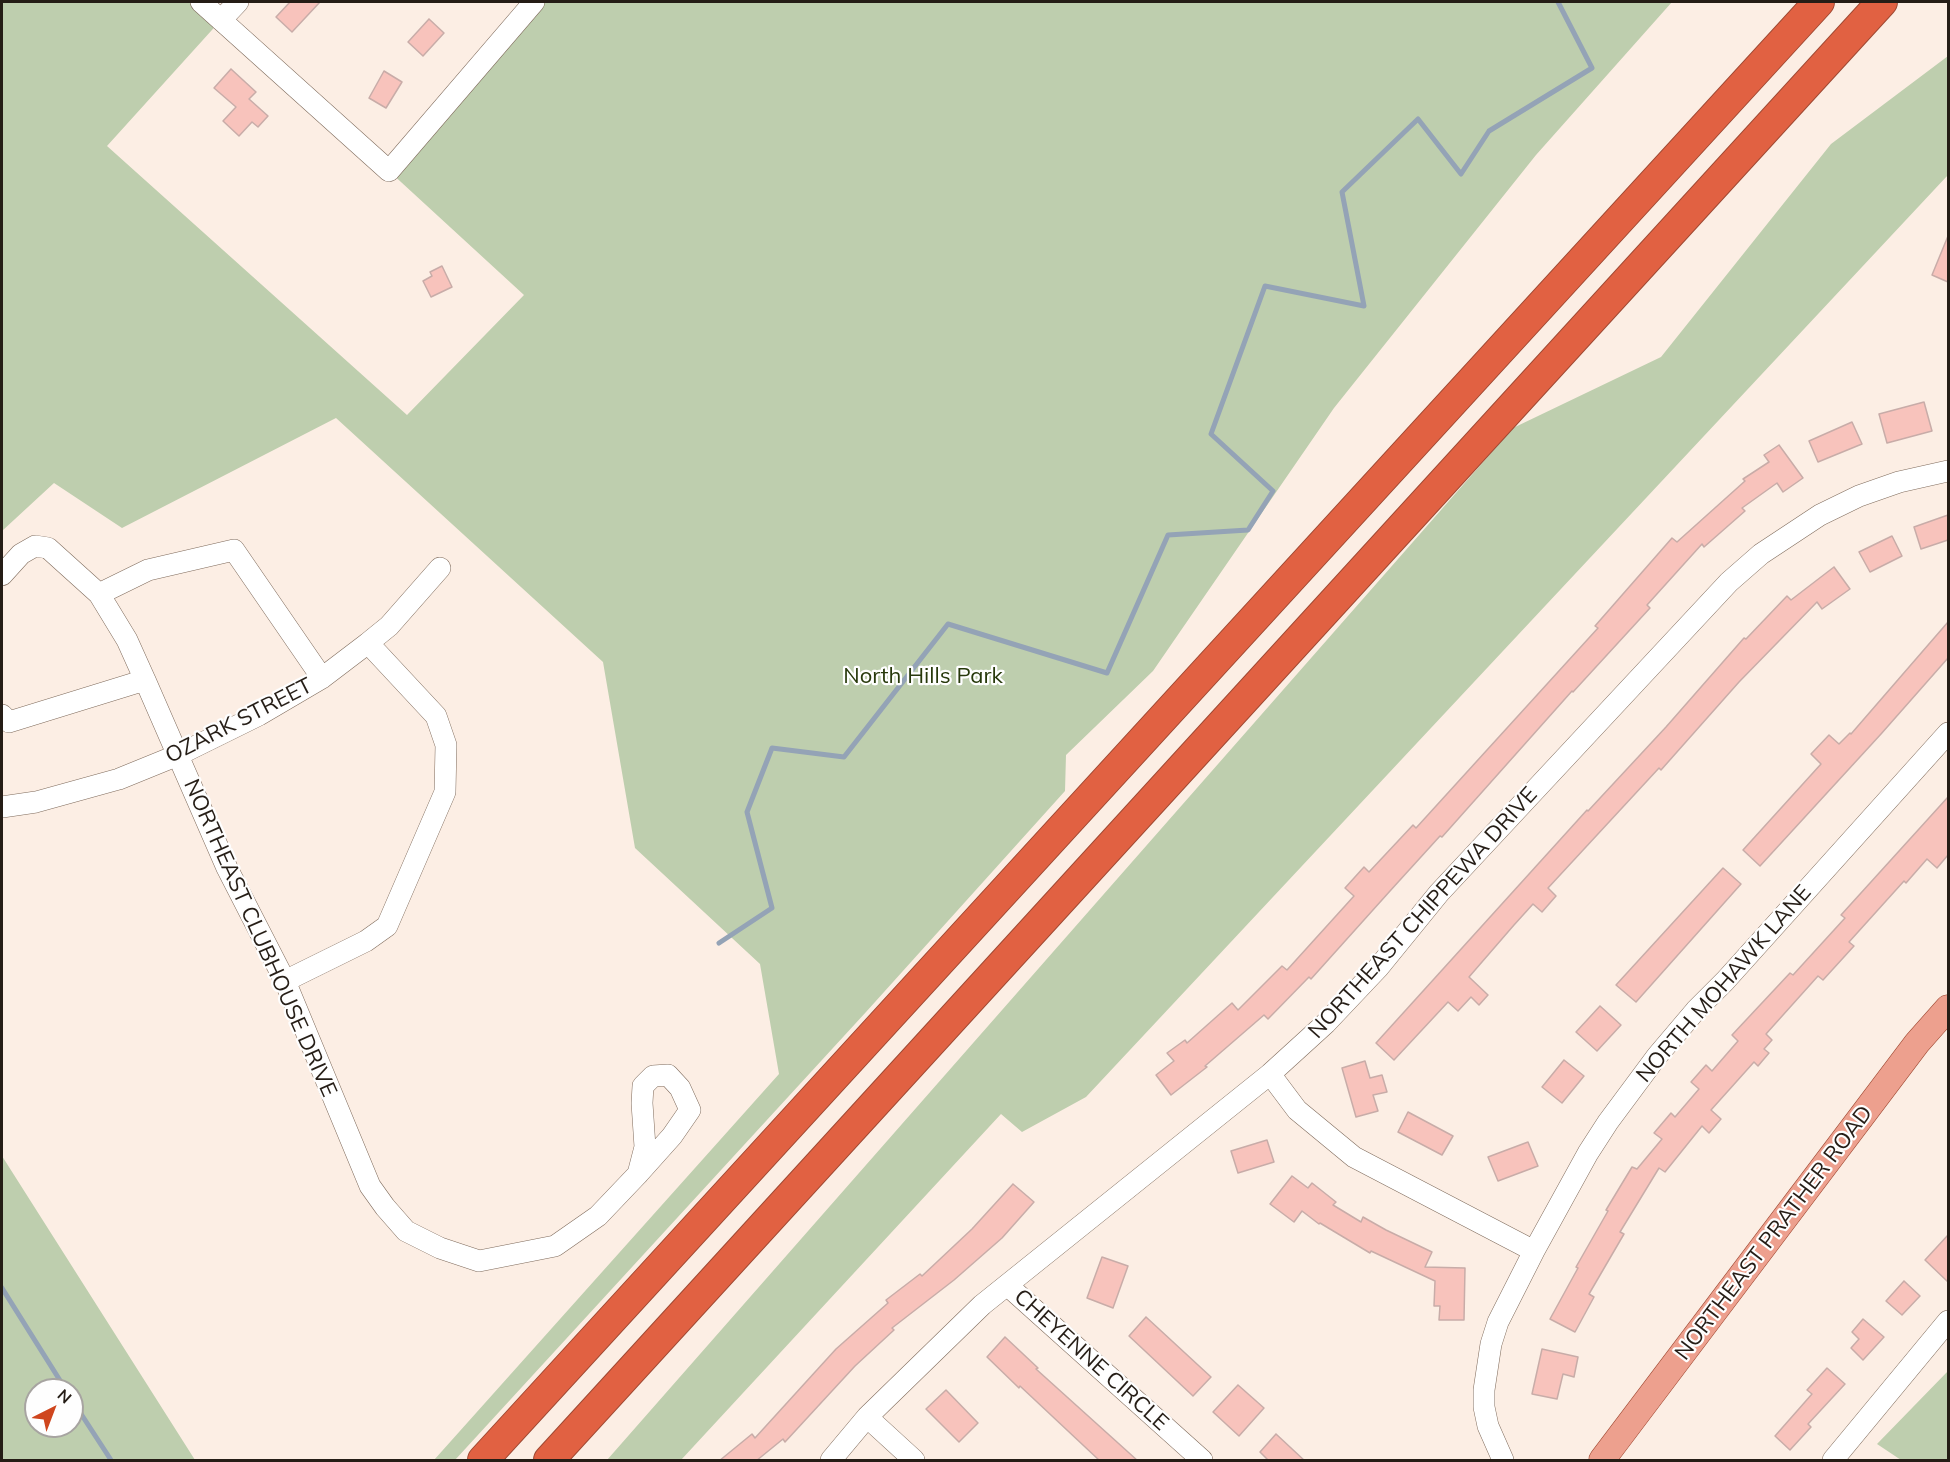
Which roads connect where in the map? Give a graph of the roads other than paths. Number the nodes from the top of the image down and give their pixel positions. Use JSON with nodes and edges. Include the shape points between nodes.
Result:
{"nodes":[{"id":1,"x":201,"y":2,"type":"edge"},
{"id":2,"x":238,"y":2,"type":"edge"},
{"id":3,"x":534,"y":2,"type":"edge"},
{"id":4,"x":1819,"y":2,"type":"edge"},
{"id":5,"x":1882,"y":2,"type":"edge"},
{"id":6,"x":221,"y":20,"type":"junction"},
{"id":7,"x":1948,"y":471,"type":"edge"},
{"id":8,"x":440,"y":568,"type":"dead end"},
{"id":9,"x":2,"y":575,"type":"edge"},
{"id":10,"x":99,"y":594,"type":"junction"},
{"id":11,"x":368,"y":643,"type":"junction"},
{"id":12,"x":322,"y":678,"type":"junction"},
{"id":13,"x":145,"y":680,"type":"junction"},
{"id":14,"x":2,"y":715,"type":"edge"},
{"id":15,"x":1948,"y":733,"type":"edge"},
{"id":16,"x":178,"y":755,"type":"junction"},
{"id":17,"x":2,"y":807,"type":"edge"},
{"id":18,"x":285,"y":981,"type":"junction"},
{"id":19,"x":1948,"y":1008,"type":"edge"},
{"id":20,"x":1270,"y":1074,"type":"junction"},
{"id":21,"x":638,"y":1174,"type":"dead end"},
{"id":22,"x":1534,"y":1251,"type":"junction"},
{"id":23,"x":1007,"y":1285,"type":"junction"},
{"id":24,"x":1948,"y":1321,"type":"edge"},
{"id":25,"x":867,"y":1417,"type":"junction"},
{"id":26,"x":483,"y":1461,"type":"edge"},
{"id":27,"x":549,"y":1461,"type":"edge"},
{"id":28,"x":831,"y":1461,"type":"edge"},
{"id":29,"x":914,"y":1461,"type":"edge"},
{"id":30,"x":1202,"y":1461,"type":"edge"},
{"id":31,"x":1503,"y":1461,"type":"edge"},
{"id":32,"x":1602,"y":1461,"type":"edge"},
{"id":33,"x":1833,"y":1461,"type":"edge"}],
"edges":[{"from":1,"to":6,"type":"street"},
{"from":2,"to":6,"type":"street"},
{"from":3,"to":6,"type":"street","via":[[389,171]]},
{"from":4,"to":26,"type":"highway"},
{"from":5,"to":27,"type":"highway"},
{"from":7,"to":20,"type":"street","name":"NORTHEAST CHIPPEWA DRIVE","via":[[1899,482],[1820,515],[1761,554],[1729,582],[1439,893],[1378,968]]},
{"from":8,"to":11,"type":"street","name":"OZARK STREET"},
{"from":9,"to":10,"type":"street","name":"NORTHEAST CLUBHOUSE DRIVE","via":[[34,546],[48,548]]},
{"from":10,"to":12,"type":"street","via":[[148,570],[234,550]]},
{"from":10,"to":13,"type":"street","name":"NORTHEAST CLUBHOUSE DRIVE"},
{"from":11,"to":12,"type":"street","name":"OZARK STREET"},
{"from":11,"to":18,"type":"street","via":[[436,716],[446,745],[445,792],[387,926]]},
{"from":12,"to":16,"type":"street","name":"OZARK STREET"},
{"from":13,"to":14,"type":"street","via":[[9,722]]},
{"from":13,"to":16,"type":"street","name":"NORTHEAST CLUBHOUSE DRIVE"},
{"from":15,"to":22,"type":"street","name":"NORTH MOHAWK LANE","via":[[1658,1056],[1588,1153]]},
{"from":16,"to":17,"type":"street","name":"OZARK STREET","via":[[119,780]]},
{"from":16,"to":18,"type":"street","name":"NORTHEAST CLUBHOUSE DRIVE","via":[[227,868]]},
{"from":18,"to":21,"type":"street","name":"NORTHEAST CLUBHOUSE DRIVE","via":[[370,1186],[406,1231],[479,1261],[555,1246],[598,1216]]},
{"from":19,"to":32,"type":"main road","name":"NORTHEAST PRATHER ROAD","via":[[1917,1043]]},
{"from":20,"to":22,"type":"street","via":[[1297,1110],[1354,1158]]},
{"from":20,"to":23,"type":"street","name":"NORTHEAST CHIPPEWA DRIVE"},
{"from":22,"to":31,"type":"street","name":"NORTH MOHAWK LANE","via":[[1498,1322],[1484,1390],[1488,1426]]},
{"from":23,"to":25,"type":"street","name":"NORTHEAST CHIPPEWA DRIVE"},
{"from":23,"to":30,"type":"street","name":"CHEYENNE CIRCLE"},
{"from":24,"to":33,"type":"street"},
{"from":25,"to":28,"type":"street","name":"NORTHEAST CHIPPEWA DRIVE"},
{"from":25,"to":29,"type":"street"}]}
